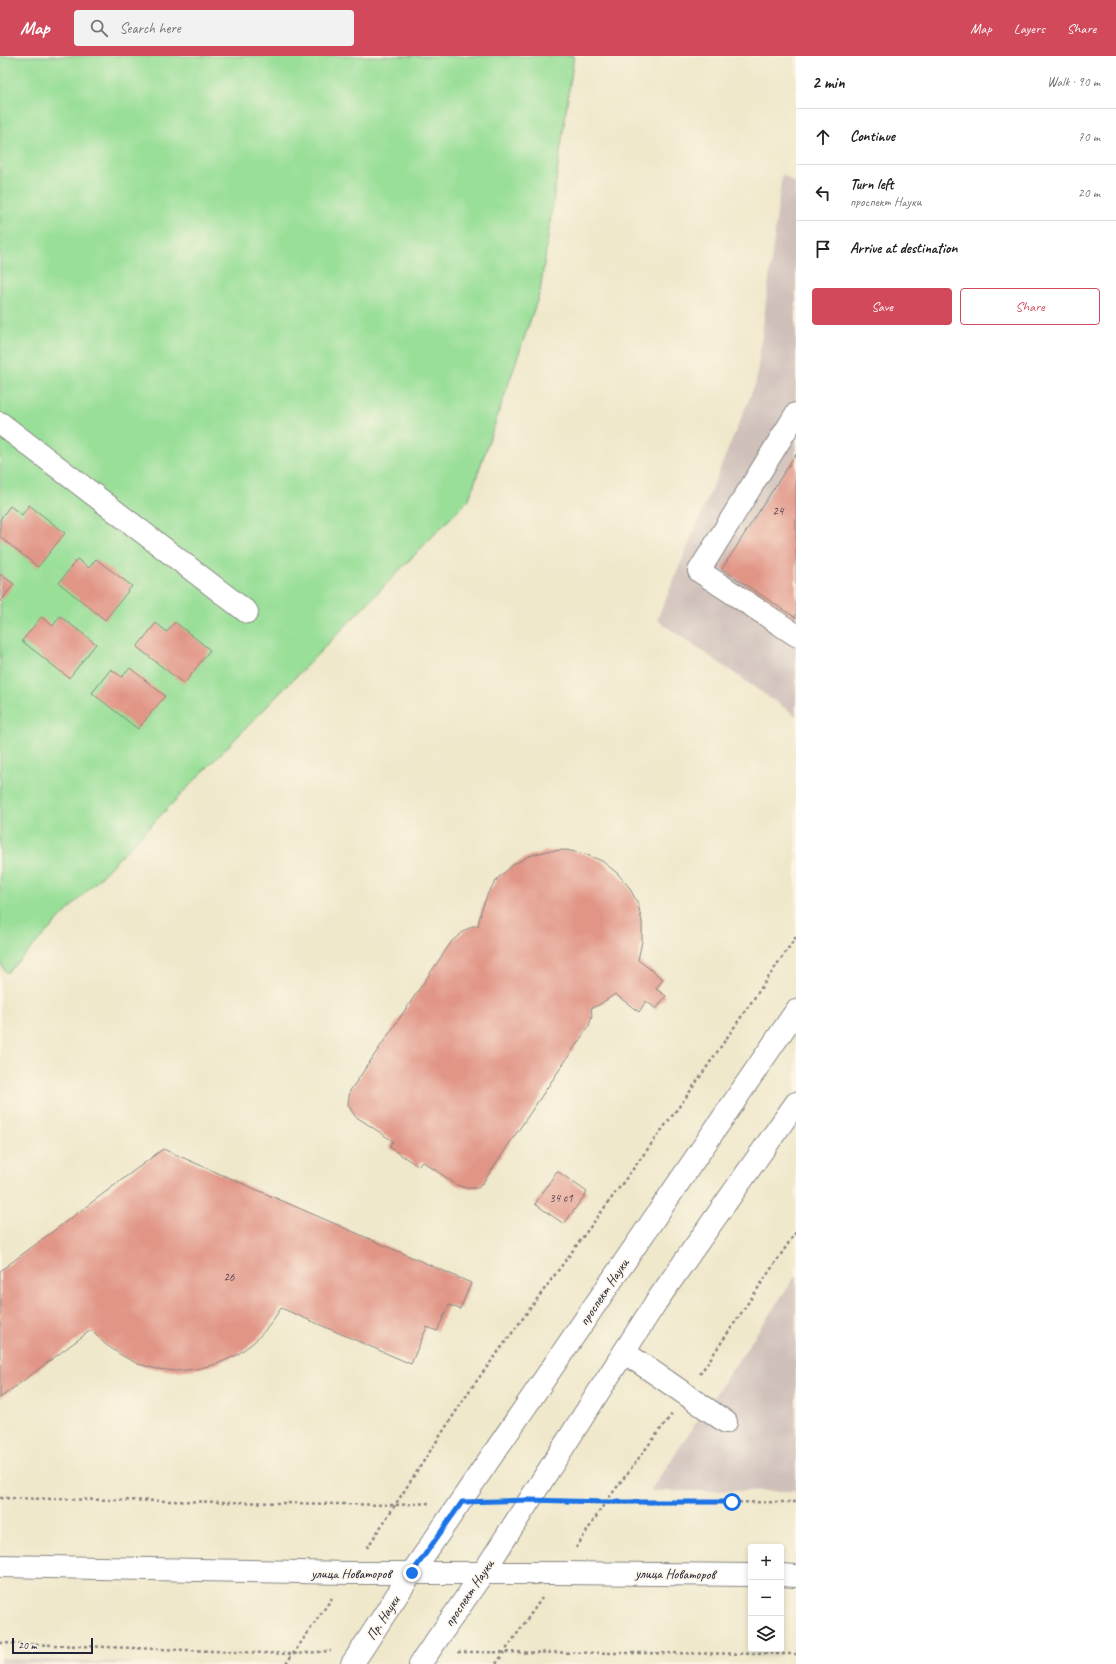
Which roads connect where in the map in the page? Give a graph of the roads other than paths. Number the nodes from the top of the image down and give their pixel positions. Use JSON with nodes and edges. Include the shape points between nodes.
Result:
{"nodes":[{"id":1,"x":796,"y":414,"type":"edge"},
{"id":2,"x":0,"y":423,"type":"edge"},
{"id":3,"x":247,"y":612,"type":"dead end"},
{"id":4,"x":796,"y":635,"type":"edge"},
{"id":5,"x":796,"y":1011,"type":"edge"},
{"id":6,"x":796,"y":1103,"type":"edge"},
{"id":7,"x":624,"y":1352,"type":"junction"},
{"id":8,"x":726,"y":1422,"type":"dead end"},
{"id":9,"x":0,"y":1566,"type":"edge"},
{"id":10,"x":412,"y":1573,"type":"junction"},
{"id":11,"x":483,"y":1573,"type":"junction"},
{"id":12,"x":748,"y":1575,"type":"edge"},
{"id":13,"x":784,"y":1575,"type":"edge"},
{"id":14,"x":796,"y":1576,"type":"edge"},
{"id":15,"x":352,"y":1664,"type":"edge"},
{"id":16,"x":420,"y":1664,"type":"edge"}],
"edges":[{"from":1,"to":4,"type":"street","via":[[699,571]]},
{"from":2,"to":3,"type":"street"},
{"from":5,"to":10,"type":"street","name":"проспект Науки"},
{"from":6,"to":7,"type":"street","name":"проспект Науки","via":[[656,1302]]},
{"from":7,"to":8,"type":"street"},
{"from":7,"to":11,"type":"street","name":"проспект Науки"},
{"from":9,"to":10,"type":"street","name":"улица Новаторов"},
{"from":10,"to":11,"type":"street","name":"улица Новаторов"},
{"from":10,"to":15,"type":"street","name":"Пр. Науки"},
{"from":11,"to":12,"type":"street","name":"улица Новаторов"},
{"from":11,"to":16,"type":"street","name":"проспект Науки"},
{"from":13,"to":14,"type":"street"}]}
